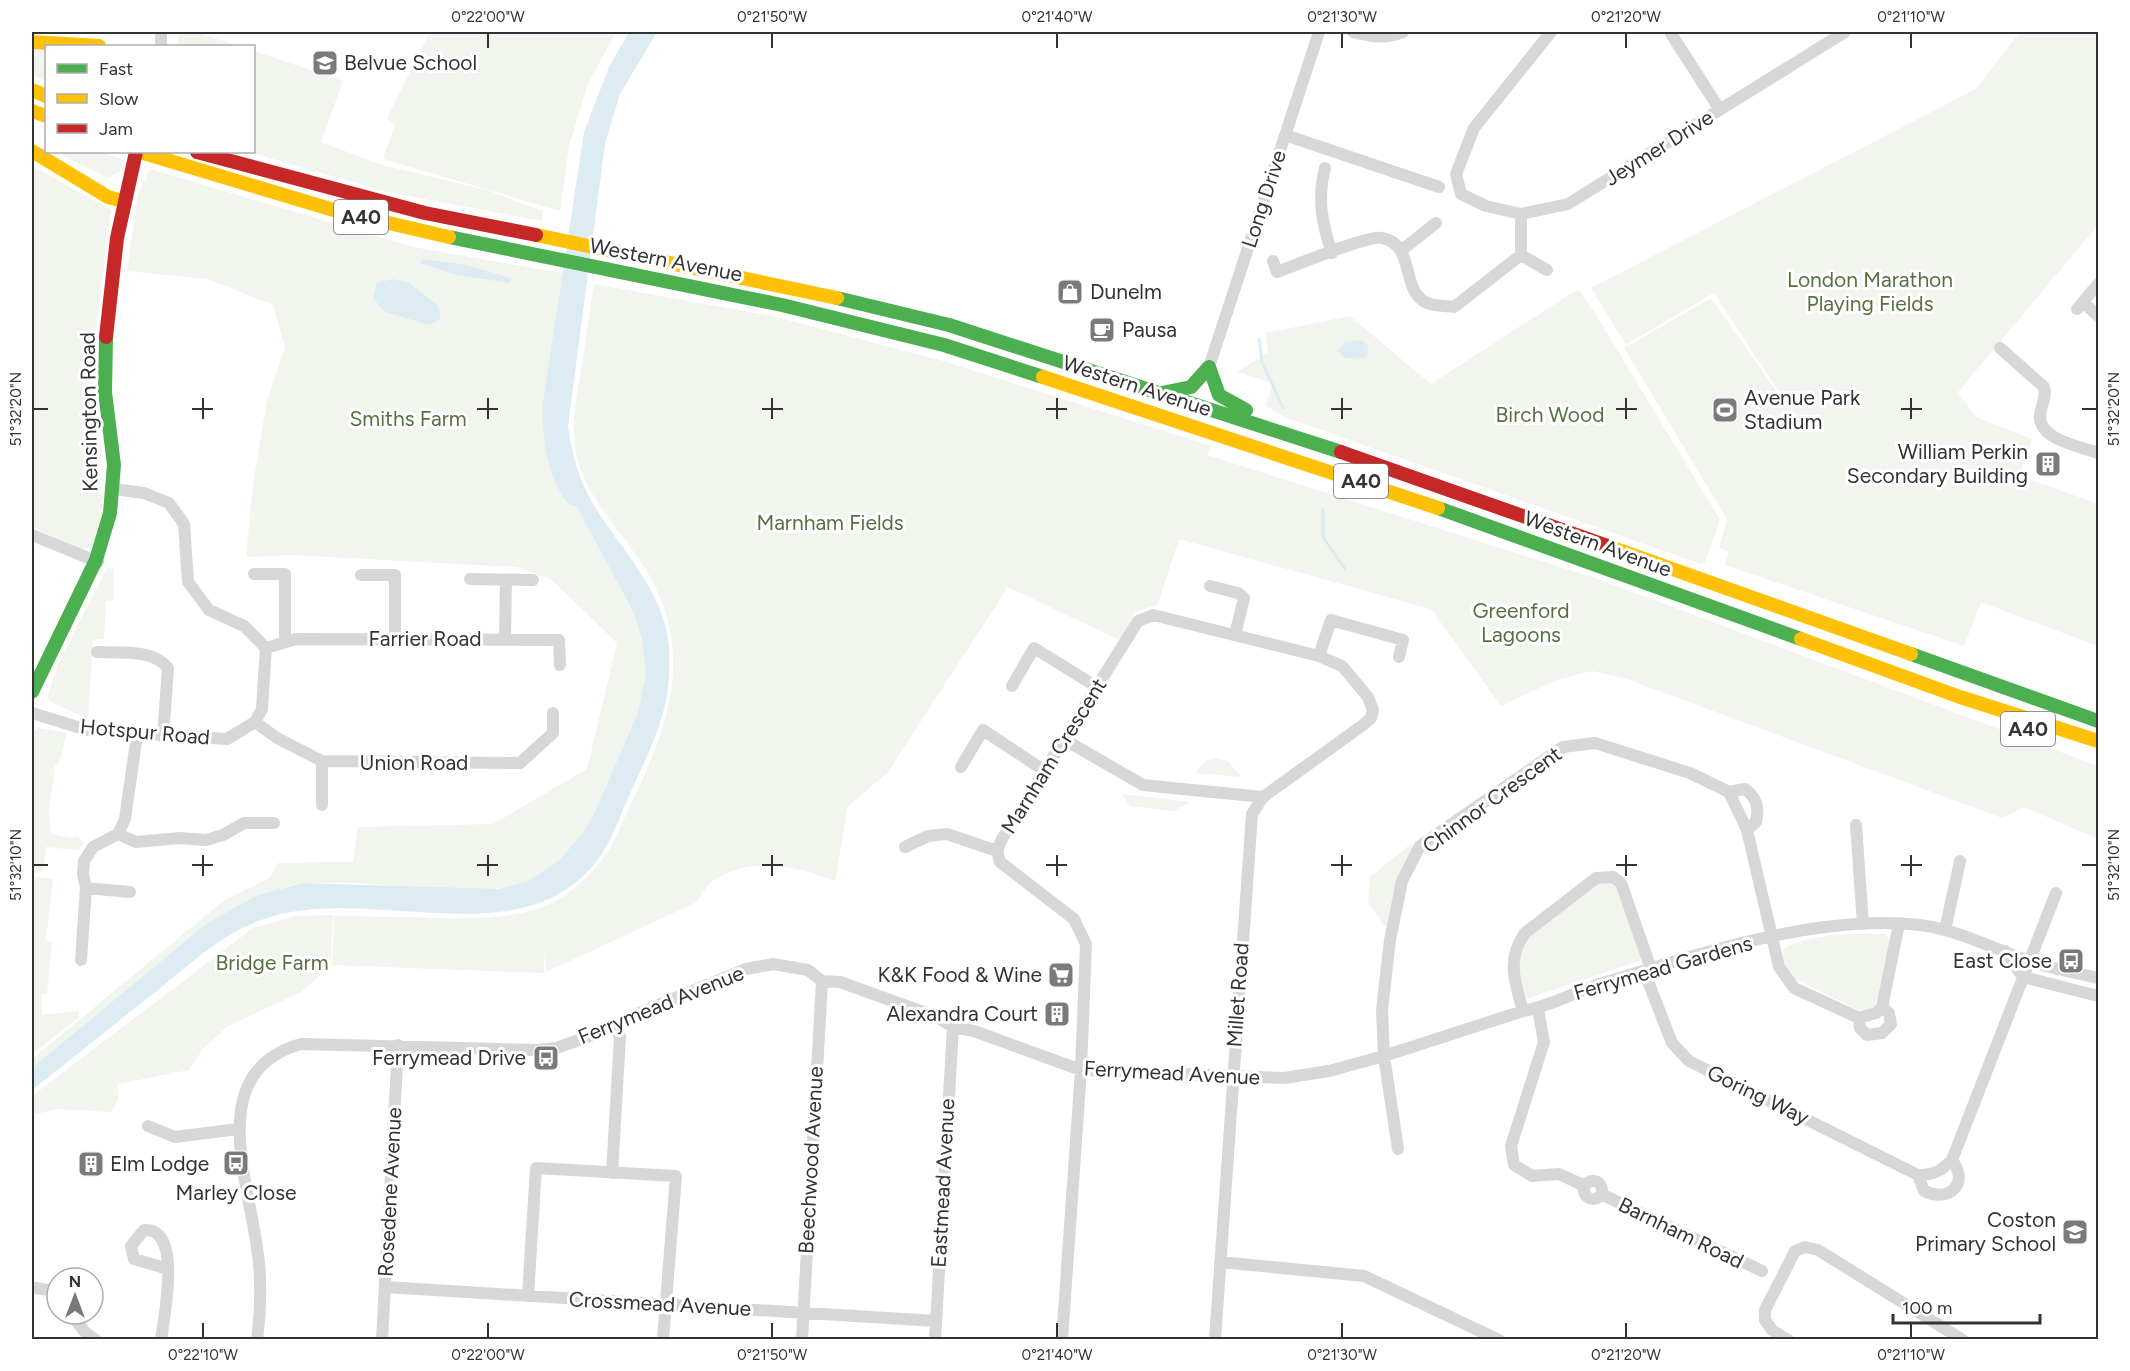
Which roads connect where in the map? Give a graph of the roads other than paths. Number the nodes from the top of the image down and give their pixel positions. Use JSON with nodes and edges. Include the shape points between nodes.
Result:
{"nodes":[{"id":1,"x":1319,"y":32,"type":"edge"},
{"id":2,"x":1353,"y":32,"type":"edge"},
{"id":3,"x":1403,"y":32,"type":"edge"},
{"id":4,"x":1551,"y":32,"type":"edge"},
{"id":5,"x":1670,"y":32,"type":"edge"},
{"id":6,"x":1845,"y":32,"type":"edge"},
{"id":7,"x":32,"y":42,"type":"edge"},
{"id":8,"x":82,"y":45,"type":"edge"},
{"id":9,"x":1720,"y":110,"type":"junction"},
{"id":10,"x":1285,"y":135,"type":"junction"},
{"id":11,"x":32,"y":151,"type":"edge"},
{"id":12,"x":138,"y":153,"type":"edge"},
{"id":13,"x":141,"y":153,"type":"edge"},
{"id":14,"x":201,"y":153,"type":"edge"},
{"id":15,"x":1325,"y":168,"type":"dead end"},
{"id":16,"x":1439,"y":187,"type":"dead end"},
{"id":17,"x":123,"y":201,"type":"junction"},
{"id":18,"x":1521,"y":214,"type":"junction"},
{"id":19,"x":1436,"y":223,"type":"dead end"},
{"id":20,"x":1402,"y":250,"type":"junction"},
{"id":21,"x":1332,"y":253,"type":"junction"},
{"id":22,"x":1521,"y":255,"type":"junction"},
{"id":23,"x":1273,"y":261,"type":"dead end"},
{"id":24,"x":1547,"y":270,"type":"dead end"},
{"id":25,"x":2098,"y":284,"type":"edge"},
{"id":26,"x":2098,"y":316,"type":"edge"},
{"id":27,"x":2000,"y":348,"type":"dead end"},
{"id":28,"x":1209,"y":367,"type":"junction"},
{"id":29,"x":1162,"y":393,"type":"junction"},
{"id":30,"x":2098,"y":453,"type":"edge"},
{"id":31,"x":1398,"y":471,"type":"junction"},
{"id":32,"x":114,"y":489,"type":"junction"},
{"id":33,"x":32,"y":535,"type":"edge"},
{"id":34,"x":98,"y":562,"type":"junction"},
{"id":35,"x":254,"y":574,"type":"dead end"},
{"id":36,"x":361,"y":575,"type":"dead end"},
{"id":37,"x":470,"y":579,"type":"dead end"},
{"id":38,"x":506,"y":579,"type":"junction"},
{"id":39,"x":533,"y":580,"type":"dead end"},
{"id":40,"x":1210,"y":586,"type":"dead end"},
{"id":41,"x":1235,"y":635,"type":"junction"},
{"id":42,"x":394,"y":639,"type":"junction"},
{"id":43,"x":505,"y":639,"type":"junction"},
{"id":44,"x":285,"y":640,"type":"junction"},
{"id":45,"x":266,"y":648,"type":"junction"},
{"id":46,"x":97,"y":652,"type":"dead end"},
{"id":47,"x":1319,"y":656,"type":"junction"},
{"id":48,"x":1399,"y":657,"type":"dead end"},
{"id":49,"x":560,"y":666,"type":"dead end"},
{"id":50,"x":1972,"y":678,"type":"junction"},
{"id":51,"x":1012,"y":686,"type":"dead end"},
{"id":52,"x":1097,"y":687,"type":"junction"},
{"id":53,"x":32,"y":692,"type":"edge"},
{"id":54,"x":1960,"y":697,"type":"junction"},
{"id":55,"x":2098,"y":709,"type":"edge"},
{"id":56,"x":32,"y":713,"type":"edge"},
{"id":57,"x":553,"y":713,"type":"dead end"},
{"id":58,"x":2098,"y":721,"type":"edge"},
{"id":59,"x":255,"y":722,"type":"junction"},
{"id":60,"x":137,"y":735,"type":"junction"},
{"id":61,"x":163,"y":737,"type":"junction"},
{"id":62,"x":1065,"y":740,"type":"junction"},
{"id":63,"x":2098,"y":741,"type":"edge"},
{"id":64,"x":2098,"y":755,"type":"edge"},
{"id":65,"x":322,"y":761,"type":"junction"},
{"id":66,"x":961,"y":767,"type":"dead end"},
{"id":67,"x":1045,"y":771,"type":"junction"},
{"id":68,"x":1729,"y":792,"type":"junction"},
{"id":69,"x":1263,"y":797,"type":"junction"},
{"id":70,"x":322,"y":805,"type":"dead end"},
{"id":71,"x":274,"y":823,"type":"dead end"},
{"id":72,"x":1856,"y":825,"type":"dead end"},
{"id":73,"x":1747,"y":830,"type":"junction"},
{"id":74,"x":118,"y":834,"type":"junction"},
{"id":75,"x":905,"y":847,"type":"dead end"},
{"id":76,"x":997,"y":851,"type":"junction"},
{"id":77,"x":1960,"y":861,"type":"dead end"},
{"id":78,"x":86,"y":888,"type":"junction"},
{"id":79,"x":130,"y":892,"type":"dead end"},
{"id":80,"x":2056,"y":893,"type":"dead end"},
{"id":81,"x":1863,"y":924,"type":"junction"},
{"id":82,"x":1899,"y":924,"type":"junction"},
{"id":83,"x":1945,"y":930,"type":"junction"},
{"id":84,"x":1772,"y":936,"type":"junction"},
{"id":85,"x":2004,"y":950,"type":"junction"},
{"id":86,"x":81,"y":960,"type":"dead end"},
{"id":87,"x":2031,"y":962,"type":"junction"},
{"id":88,"x":1648,"y":970,"type":"junction"},
{"id":89,"x":2024,"y":977,"type":"junction"},
{"id":90,"x":2098,"y":978,"type":"edge"},
{"id":91,"x":822,"y":981,"type":"junction"},
{"id":92,"x":2098,"y":996,"type":"edge"},
{"id":93,"x":1881,"y":1007,"type":"junction"},
{"id":94,"x":1538,"y":1009,"type":"junction"},
{"id":95,"x":1523,"y":1011,"type":"junction"},
{"id":96,"x":1858,"y":1018,"type":"junction"},
{"id":97,"x":616,"y":1027,"type":"junction"},
{"id":98,"x":953,"y":1027,"type":"junction"},
{"id":99,"x":398,"y":1045,"type":"junction"},
{"id":100,"x":1384,"y":1056,"type":"junction"},
{"id":101,"x":1081,"y":1071,"type":"junction"},
{"id":102,"x":1329,"y":1071,"type":"joint"},
{"id":103,"x":1232,"y":1078,"type":"junction"},
{"id":104,"x":148,"y":1126,"type":"dead end"},
{"id":105,"x":238,"y":1129,"type":"junction"},
{"id":106,"x":1398,"y":1149,"type":"dead end"},
{"id":107,"x":1952,"y":1160,"type":"junction"},
{"id":108,"x":612,"y":1173,"type":"junction"},
{"id":109,"x":1918,"y":1175,"type":"junction"},
{"id":110,"x":1221,"y":1262,"type":"junction"},
{"id":111,"x":168,"y":1269,"type":"dead end"},
{"id":112,"x":1762,"y":1271,"type":"dead end"},
{"id":113,"x":385,"y":1287,"type":"junction"},
{"id":114,"x":35,"y":1288,"type":"dead end"},
{"id":115,"x":45,"y":1290,"type":"edge"},
{"id":116,"x":528,"y":1296,"type":"junction"},
{"id":117,"x":666,"y":1304,"type":"junction"},
{"id":118,"x":803,"y":1313,"type":"junction"},
{"id":119,"x":936,"y":1321,"type":"junction"},
{"id":120,"x":81,"y":1326,"type":"edge"},
{"id":121,"x":96,"y":1340,"type":"edge"},
{"id":122,"x":161,"y":1340,"type":"edge"},
{"id":123,"x":257,"y":1340,"type":"edge"},
{"id":124,"x":382,"y":1340,"type":"edge"},
{"id":125,"x":663,"y":1340,"type":"edge"},
{"id":126,"x":802,"y":1340,"type":"edge"},
{"id":127,"x":934,"y":1340,"type":"edge"},
{"id":128,"x":1062,"y":1340,"type":"edge"},
{"id":129,"x":1215,"y":1340,"type":"edge"},
{"id":130,"x":1499,"y":1340,"type":"edge"},
{"id":131,"x":1788,"y":1340,"type":"edge"},
{"id":132,"x":1963,"y":1340,"type":"edge"}],
"edges":[{"from":1,"to":10,"type":"street","name":"Long Drive"},
{"from":2,"to":3,"type":"street","via":[[1388,38]]},
{"from":4,"to":18,"type":"street","name":"Jeymer Drive","via":[[1474,128],[1456,174],[1461,194],[1486,206]]},
{"from":5,"to":9,"type":"street"},
{"from":6,"to":9,"type":"street","name":"Jeymer Drive"},
{"from":7,"to":8,"type":"main road"},
{"from":9,"to":18,"type":"street","name":"Jeymer Drive","via":[[1568,204]]},
{"from":10,"to":16,"type":"street"},
{"from":10,"to":28,"type":"street","name":"Long Drive"},
{"from":11,"to":17,"type":"main road","via":[[108,197]]},
{"from":12,"to":17,"type":"main road","name":"Kensington Road"},
{"from":13,"to":54,"type":"main road","name":"Western Avenue","number":"A40","via":[[337,211],[843,319],[954,348],[1388,490]]},
{"from":14,"to":29,"type":"main road","name":"Western Avenue","number":"A40","via":[[341,192],[862,303],[1040,352]]},
{"from":15,"to":21,"type":"street","via":[[1320,209]]},
{"from":17,"to":32,"type":"main road","name":"Kensington Road","via":[[111,279],[105,375]]},
{"from":18,"to":22,"type":"street"},
{"from":19,"to":20,"type":"street"},
{"from":20,"to":21,"type":"street","via":[[1382,238]]},
{"from":20,"to":22,"type":"street","via":[[1417,295],[1427,303],[1454,306]]},
{"from":21,"to":23,"type":"street","via":[[1277,272]]},
{"from":22,"to":24,"type":"street"},
{"from":25,"to":26,"type":"street","via":[[2080,306]]},
{"from":27,"to":30,"type":"street","via":[[2044,387],[2040,423],[2049,435]]},
{"from":28,"to":29,"type":"main road","via":[[1191,387]]},
{"from":28,"to":31,"type":"main road","via":[[1213,388],[1224,402]]},
{"from":29,"to":31,"type":"main road","name":"Western Avenue","number":"A40"},
{"from":31,"to":50,"type":"main road","name":"Western Avenue","number":"A40"},
{"from":32,"to":34,"type":"main road","name":"Kensington Road"},
{"from":32,"to":45,"type":"street","via":[[144,493],[169,503],[184,524],[188,582],[209,610],[244,626]]},
{"from":33,"to":34,"type":"street"},
{"from":34,"to":53,"type":"main road","name":"Kensington Road","via":[[40,669]]},
{"from":35,"to":44,"type":"street","via":[[285,574]]},
{"from":36,"to":42,"type":"street","via":[[395,575]]},
{"from":37,"to":38,"type":"street"},
{"from":38,"to":39,"type":"street"},
{"from":38,"to":43,"type":"street"},
{"from":40,"to":41,"type":"street","via":[[1244,598]]},
{"from":41,"to":47,"type":"street","name":"Marnham Crescent"},
{"from":41,"to":52,"type":"street","name":"Marnham Crescent","via":[[1159,615],[1145,616]]},
{"from":42,"to":43,"type":"street","name":"Farrier Road"},
{"from":42,"to":44,"type":"street","name":"Farrier Road"},
{"from":43,"to":49,"type":"street","name":"Farrier Road","via":[[560,639]]},
{"from":44,"to":45,"type":"street","name":"Farrier Road"},
{"from":45,"to":59,"type":"street","via":[[262,709]]},
{"from":46,"to":61,"type":"street","via":[[162,660],[168,668]]},
{"from":47,"to":48,"type":"street","via":[[1330,620],[1403,640]]},
{"from":47,"to":69,"type":"street","name":"Marnham Crescent","via":[[1342,666],[1368,697],[1373,710],[1371,718]]},
{"from":50,"to":55,"type":"main road","number":"A40"},
{"from":50,"to":58,"type":"main road","name":"Western Avenue","number":"A40"},
{"from":51,"to":52,"type":"street","via":[[1034,648]]},
{"from":52,"to":62,"type":"street","name":"Marnham Crescent"},
{"from":54,"to":63,"type":"main road","name":"Western Avenue","number":"A40"},
{"from":54,"to":64,"type":"main road","number":"A40","via":[[2038,734]]},
{"from":56,"to":60,"type":"street","name":"Hotspur Road","via":[[87,730]]},
{"from":57,"to":65,"type":"street","name":"Union Road","via":[[553,733],[520,763]]},
{"from":59,"to":61,"type":"street","name":"Hotspur Road","via":[[227,739]]},
{"from":59,"to":65,"type":"street","name":"Union Road"},
{"from":60,"to":61,"type":"street","name":"Hotspur Road"},
{"from":60,"to":74,"type":"street","via":[[125,819]]},
{"from":62,"to":67,"type":"street","name":"Marnham Crescent"},
{"from":62,"to":69,"type":"street","via":[[1143,785]]},
{"from":65,"to":70,"type":"street"},
{"from":66,"to":67,"type":"street","via":[[983,730]]},
{"from":67,"to":76,"type":"street","name":"Marnham Crescent"},
{"from":68,"to":73,"type":"street"},
{"from":68,"to":73,"type":"street","name":"Chinnor Crescent","via":[[1745,789],[1753,795],[1758,813],[1756,822]]},
{"from":68,"to":100,"type":"street","name":"Chinnor Crescent","via":[[1690,773],[1595,742],[1578,743],[1563,747],[1524,772],[1420,846],[1402,881],[1390,940],[1382,1010]]},
{"from":69,"to":103,"type":"street","name":"Millet Road","via":[[1252,814]]},
{"from":71,"to":74,"type":"street","via":[[244,823],[206,840],[136,842]]},
{"from":72,"to":81,"type":"street"},
{"from":73,"to":84,"type":"street"},
{"from":74,"to":78,"type":"street","via":[[87,853],[83,867]]},
{"from":75,"to":76,"type":"street","via":[[928,836],[947,834]]},
{"from":76,"to":101,"type":"street","name":"Marnham Crescent","via":[[1000,862],[1074,919],[1086,944]]},
{"from":77,"to":83,"type":"street"},
{"from":78,"to":79,"type":"street"},
{"from":78,"to":86,"type":"street"},
{"from":80,"to":87,"type":"street"},
{"from":81,"to":82,"type":"street","name":"Ferrymead Gardens"},
{"from":81,"to":84,"type":"street","name":"Ferrymead Gardens"},
{"from":82,"to":83,"type":"street","name":"Ferrymead Gardens"},
{"from":82,"to":93,"type":"street"},
{"from":83,"to":85,"type":"street","name":"Ferrymead Gardens"},
{"from":84,"to":88,"type":"street","name":"Ferrymead Gardens"},
{"from":84,"to":96,"type":"street","via":[[1779,967],[1794,988]]},
{"from":85,"to":87,"type":"street","name":"Ferrymead Gardens"},
{"from":85,"to":89,"type":"street"},
{"from":87,"to":89,"type":"street"},
{"from":87,"to":90,"type":"street","name":"Ferrymead Gardens"},
{"from":88,"to":94,"type":"street","name":"Ferrymead Gardens","via":[[1567,994]]},
{"from":88,"to":95,"type":"street","name":"Goring Way","via":[[1621,883],[1613,877],[1596,878],[1518,942],[1512,957],[1513,978]]},
{"from":88,"to":109,"type":"street","name":"Goring Way","via":[[1672,1043],[1689,1061]]},
{"from":89,"to":92,"type":"street"},
{"from":89,"to":107,"type":"street"},
{"from":91,"to":97,"type":"street","name":"Ferrymead Avenue","via":[[798,967],[759,965],[634,1015]]},
{"from":91,"to":98,"type":"street","name":"Ferrymead Avenue","via":[[840,982],[938,1017]]},
{"from":91,"to":118,"type":"street","name":"Beechwood Avenue"},
{"from":93,"to":96,"type":"street","via":[[1876,1013]]},
{"from":93,"to":96,"type":"street","via":[[1889,1013],[1891,1024],[1882,1034],[1868,1035],[1860,1028]]},
{"from":94,"to":95,"type":"street","name":"Ferrymead Gardens"},
{"from":94,"to":112,"type":"street","name":"Barnham Road","via":[[1544,1042],[1511,1146],[1514,1166],[1532,1176],[1559,1174],[1585,1186],[1595,1182],[1601,1188],[1600,1194]]},
{"from":95,"to":100,"type":"street","name":"Ferrymead Gardens"},
{"from":97,"to":99,"type":"street","name":"Ferrymead Avenue","via":[[556,1048],[538,1050]]},
{"from":97,"to":108,"type":"street","via":[[620,1037]]},
{"from":98,"to":101,"type":"street","name":"Ferrymead Avenue","via":[[974,1030]]},
{"from":98,"to":119,"type":"street","name":"Eastmead Avenue"},
{"from":99,"to":105,"type":"street","name":"Ferrymead Avenue","via":[[313,1043],[279,1052],[251,1078],[242,1101]]},
{"from":99,"to":113,"type":"street","name":"Rosedene Avenue"},
{"from":100,"to":102,"type":"street","name":"Ferrymead Gardens"},
{"from":100,"to":106,"type":"street","name":"Chinnor Crescent"},
{"from":101,"to":103,"type":"street","name":"Ferrymead Avenue"},
{"from":101,"to":128,"type":"street","name":"Marnham Crescent"},
{"from":102,"to":103,"type":"street","name":"Ferrymead Avenue","via":[[1284,1078]]},
{"from":103,"to":110,"type":"street","name":"Millet Road"},
{"from":104,"to":105,"type":"street","via":[[175,1137]]},
{"from":105,"to":123,"type":"street","name":"Ferrymead Avenue","via":[[261,1279]]},
{"from":107,"to":109,"type":"street","via":[[1942,1170]]},
{"from":107,"to":109,"type":"street","name":"Goring Way","via":[[1960,1177],[1947,1195],[1934,1196],[1924,1191]]},
{"from":108,"to":116,"type":"street","via":[[536,1168]]},
{"from":108,"to":117,"type":"street","via":[[676,1176]]},
{"from":110,"to":129,"type":"street","name":"Millet Road"},
{"from":110,"to":130,"type":"street","via":[[1364,1276]]},
{"from":111,"to":122,"type":"street"},
{"from":113,"to":116,"type":"street","name":"Crossmead Avenue"},
{"from":113,"to":124,"type":"street","name":"Rosedene Avenue"},
{"from":114,"to":115,"type":"street"},
{"from":116,"to":117,"type":"street","name":"Crossmead Avenue"},
{"from":117,"to":118,"type":"street","name":"Crossmead Avenue"},
{"from":117,"to":125,"type":"street"},
{"from":118,"to":119,"type":"street","name":"Crossmead Avenue"},
{"from":118,"to":126,"type":"street","name":"Beechwood Avenue"},
{"from":119,"to":127,"type":"street","name":"Eastmead Avenue"},
{"from":120,"to":121,"type":"street"},
{"from":131,"to":132,"type":"street","via":[[1772,1330],[1765,1320],[1765,1310],[1795,1251],[1805,1247],[1818,1250]]}]}
